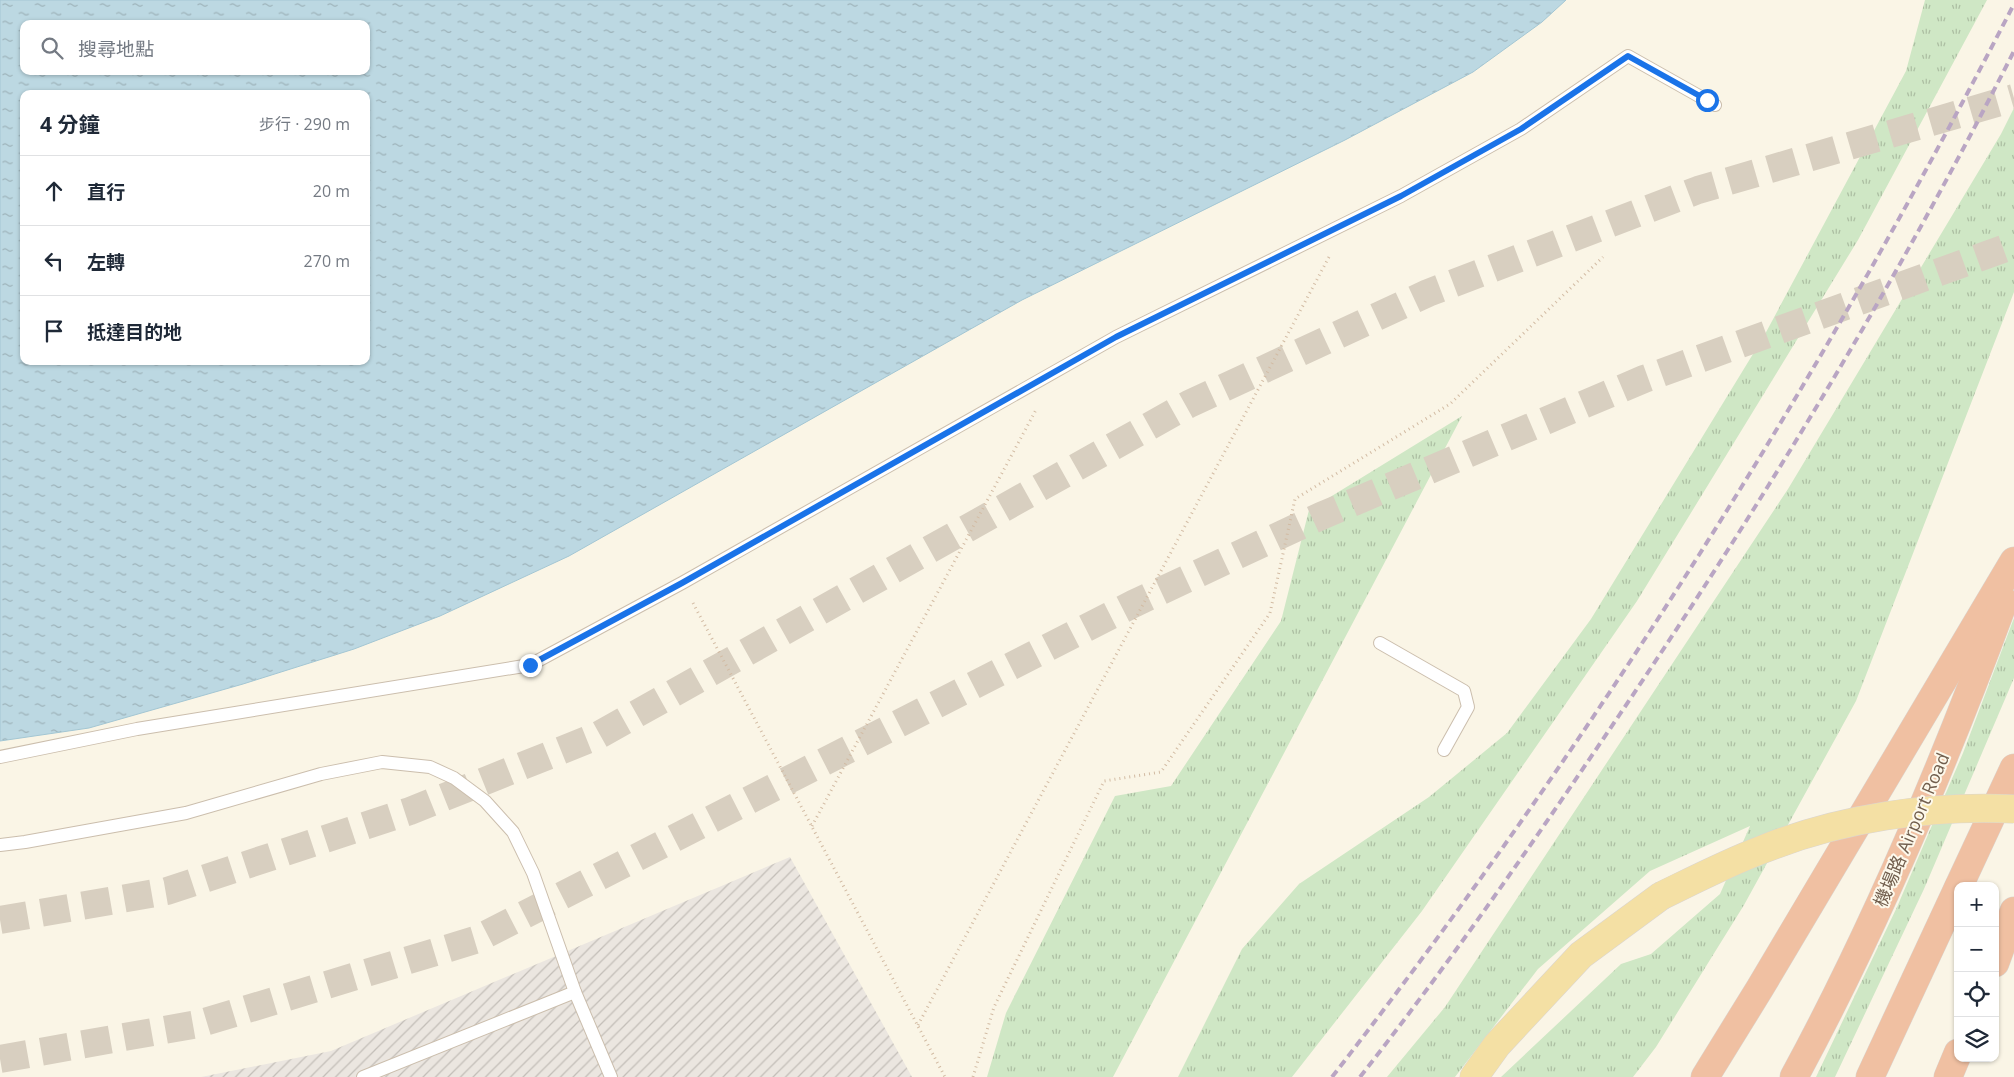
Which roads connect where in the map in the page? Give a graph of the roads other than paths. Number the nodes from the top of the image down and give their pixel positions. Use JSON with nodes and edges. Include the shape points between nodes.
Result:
{"nodes":[{"id":1,"x":1715,"y":105,"type":"dead end"},
{"id":2,"x":2014,"y":561,"type":"edge"},
{"id":3,"x":2014,"y":575,"type":"edge"},
{"id":4,"x":1380,"y":643,"type":"dead end"},
{"id":5,"x":1444,"y":750,"type":"dead end"},
{"id":6,"x":0,"y":757,"type":"edge"},
{"id":7,"x":2014,"y":768,"type":"edge"},
{"id":8,"x":2014,"y":809,"type":"edge"},
{"id":9,"x":0,"y":845,"type":"edge"},
{"id":10,"x":1960,"y":882,"type":"edge"},
{"id":11,"x":1954,"y":896,"type":"edge"},
{"id":12,"x":2014,"y":911,"type":"edge"},
{"id":13,"x":1999,"y":952,"type":"edge"},
{"id":14,"x":575,"y":992,"type":"junction"},
{"id":15,"x":1954,"y":1062,"type":"edge"},
{"id":16,"x":363,"y":1077,"type":"edge"},
{"id":17,"x":611,"y":1077,"type":"edge"},
{"id":18,"x":1474,"y":1077,"type":"edge"},
{"id":19,"x":1705,"y":1077,"type":"edge"},
{"id":20,"x":1794,"y":1077,"type":"edge"},
{"id":21,"x":1870,"y":1077,"type":"edge"},
{"id":22,"x":1948,"y":1077,"type":"edge"}],
"edges":[{"from":1,"to":6,"type":"lane","via":[[1628,56],[1521,129],[1401,196],[1116,337],[682,583],[530,665],[137,729]]},
{"from":2,"to":19,"type":"highway"},
{"from":3,"to":20,"type":"highway","name":"機場路 Airport Road","via":[[1962,713],[1894,875]]},
{"from":4,"to":5,"type":"lane","via":[[1464,691],[1468,707]]},
{"from":7,"to":10,"type":"highway"},
{"from":8,"to":18,"type":"main road","bridge":true,"via":[[1943,810],[1853,822],[1762,849],[1661,896],[1581,955],[1497,1045]]},
{"from":9,"to":14,"type":"lane","via":[[186,813],[321,774],[382,762],[430,767],[454,778],[485,801],[513,832],[533,873]]},
{"from":11,"to":21,"type":"highway"},
{"from":12,"to":13,"type":"highway"},
{"from":14,"to":16,"type":"lane"},
{"from":14,"to":17,"type":"lane"},
{"from":15,"to":22,"type":"highway"}]}
